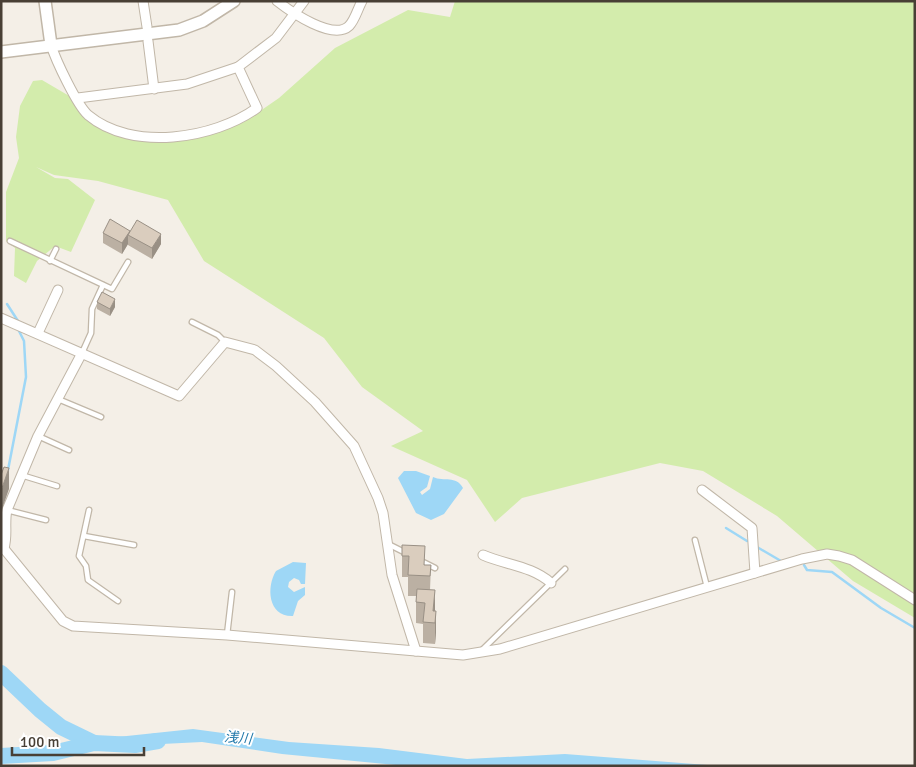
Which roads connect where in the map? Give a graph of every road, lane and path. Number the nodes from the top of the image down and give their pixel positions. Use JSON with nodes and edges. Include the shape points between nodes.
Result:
{"nodes":[{"id":1,"x":45,"y":1,"type":"edge"},
{"id":2,"x":143,"y":1,"type":"edge"},
{"id":3,"x":234,"y":1,"type":"edge"},
{"id":4,"x":277,"y":1,"type":"edge"},
{"id":5,"x":304,"y":1,"type":"edge"},
{"id":6,"x":362,"y":1,"type":"edge"},
{"id":7,"x":296,"y":16,"type":"junction"},
{"id":8,"x":147,"y":27,"type":"dead end"},
{"id":9,"x":148,"y":41,"type":"dead end"},
{"id":10,"x":51,"y":45,"type":"junction"},
{"id":11,"x":1,"y":52,"type":"edge"},
{"id":12,"x":238,"y":67,"type":"junction"},
{"id":13,"x":154,"y":89,"type":"junction"},
{"id":14,"x":78,"y":98,"type":"junction"},
{"id":15,"x":10,"y":241,"type":"dead end"},
{"id":16,"x":56,"y":249,"type":"dead end"},
{"id":17,"x":50,"y":261,"type":"junction"},
{"id":18,"x":128,"y":262,"type":"dead end"},
{"id":19,"x":103,"y":286,"type":"junction"},
{"id":20,"x":58,"y":290,"type":"dead end"},
{"id":21,"x":1,"y":318,"type":"edge"},
{"id":22,"x":192,"y":322,"type":"dead end"},
{"id":23,"x":38,"y":333,"type":"junction"},
{"id":24,"x":225,"y":342,"type":"junction"},
{"id":25,"x":82,"y":353,"type":"junction"},
{"id":26,"x":58,"y":398,"type":"junction"},
{"id":27,"x":101,"y":417,"type":"dead end"},
{"id":28,"x":38,"y":436,"type":"junction"},
{"id":29,"x":69,"y":450,"type":"dead end"},
{"id":30,"x":21,"y":475,"type":"junction"},
{"id":31,"x":57,"y":486,"type":"dead end"},
{"id":32,"x":702,"y":490,"type":"dead end"},
{"id":33,"x":6,"y":510,"type":"junction"},
{"id":34,"x":90,"y":510,"type":"dead end"},
{"id":35,"x":46,"y":520,"type":"dead end"},
{"id":36,"x":84,"y":536,"type":"junction"},
{"id":37,"x":695,"y":540,"type":"dead end"},
{"id":38,"x":387,"y":543,"type":"junction"},
{"id":39,"x":134,"y":545,"type":"dead end"},
{"id":40,"x":3,"y":546,"type":"edge"},
{"id":41,"x":483,"y":555,"type":"dead end"},
{"id":42,"x":435,"y":568,"type":"dead end"},
{"id":43,"x":565,"y":569,"type":"dead end"},
{"id":44,"x":755,"y":573,"type":"junction"},
{"id":45,"x":551,"y":583,"type":"junction"},
{"id":46,"x":707,"y":587,"type":"junction"},
{"id":47,"x":232,"y":592,"type":"dead end"},
{"id":48,"x":915,"y":600,"type":"edge"},
{"id":49,"x":118,"y":601,"type":"dead end"},
{"id":50,"x":227,"y":635,"type":"junction"},
{"id":51,"x":416,"y":650,"type":"junction"},
{"id":52,"x":479,"y":653,"type":"junction"}],
"edges":[{"from":1,"to":10,"type":"street"},
{"from":2,"to":8,"type":"street"},
{"from":3,"to":10,"type":"street","via":[[204,22],[179,30]]},
{"from":4,"to":7,"type":"street"},
{"from":5,"to":7,"type":"street"},
{"from":6,"to":7,"type":"street","via":[[349,26],[340,30],[331,30]]},
{"from":7,"to":12,"type":"street","via":[[276,38]]},
{"from":9,"to":13,"type":"street"},
{"from":10,"to":11,"type":"street"},
{"from":10,"to":14,"type":"street","via":[[58,66]]},
{"from":12,"to":13,"type":"street","via":[[188,84]]},
{"from":12,"to":14,"type":"street","via":[[257,108],[245,117],[192,134],[144,138],[118,130],[88,115]]},
{"from":13,"to":14,"type":"street"},
{"from":15,"to":17,"type":"lane"},
{"from":16,"to":17,"type":"lane"},
{"from":17,"to":19,"type":"lane"},
{"from":18,"to":19,"type":"lane","via":[[112,289]]},
{"from":19,"to":25,"type":"lane","via":[[92,309],[91,333]]},
{"from":20,"to":23,"type":"street"},
{"from":21,"to":23,"type":"street"},
{"from":22,"to":24,"type":"lane"},
{"from":23,"to":25,"type":"street"},
{"from":24,"to":25,"type":"street","via":[[179,396]]},
{"from":24,"to":38,"type":"street","via":[[254,350],[276,366],[344,434],[357,453],[378,498]]},
{"from":25,"to":26,"type":"street"},
{"from":26,"to":27,"type":"lane"},
{"from":26,"to":28,"type":"street"},
{"from":28,"to":29,"type":"lane"},
{"from":28,"to":30,"type":"street"},
{"from":30,"to":31,"type":"lane"},
{"from":30,"to":33,"type":"street"},
{"from":32,"to":44,"type":"street","via":[[752,528]]},
{"from":33,"to":35,"type":"lane"},
{"from":33,"to":40,"type":"street","via":[[7,539]]},
{"from":34,"to":36,"type":"lane"},
{"from":36,"to":39,"type":"lane"},
{"from":36,"to":49,"type":"lane","via":[[79,556],[86,566],[88,580]]},
{"from":37,"to":46,"type":"lane"},
{"from":38,"to":42,"type":"lane"},
{"from":38,"to":51,"type":"street","via":[[397,592]]},
{"from":40,"to":50,"type":"street","via":[[68,624]]},
{"from":41,"to":45,"type":"street","via":[[502,564],[541,574]]},
{"from":43,"to":45,"type":"lane"},
{"from":44,"to":46,"type":"street"},
{"from":44,"to":48,"type":"street","via":[[802,559],[827,554],[839,556],[852,560]]},
{"from":45,"to":52,"type":"lane"},
{"from":46,"to":52,"type":"street"},
{"from":47,"to":50,"type":"lane"},
{"from":50,"to":51,"type":"street"},
{"from":51,"to":52,"type":"street","via":[[463,655]]}]}
